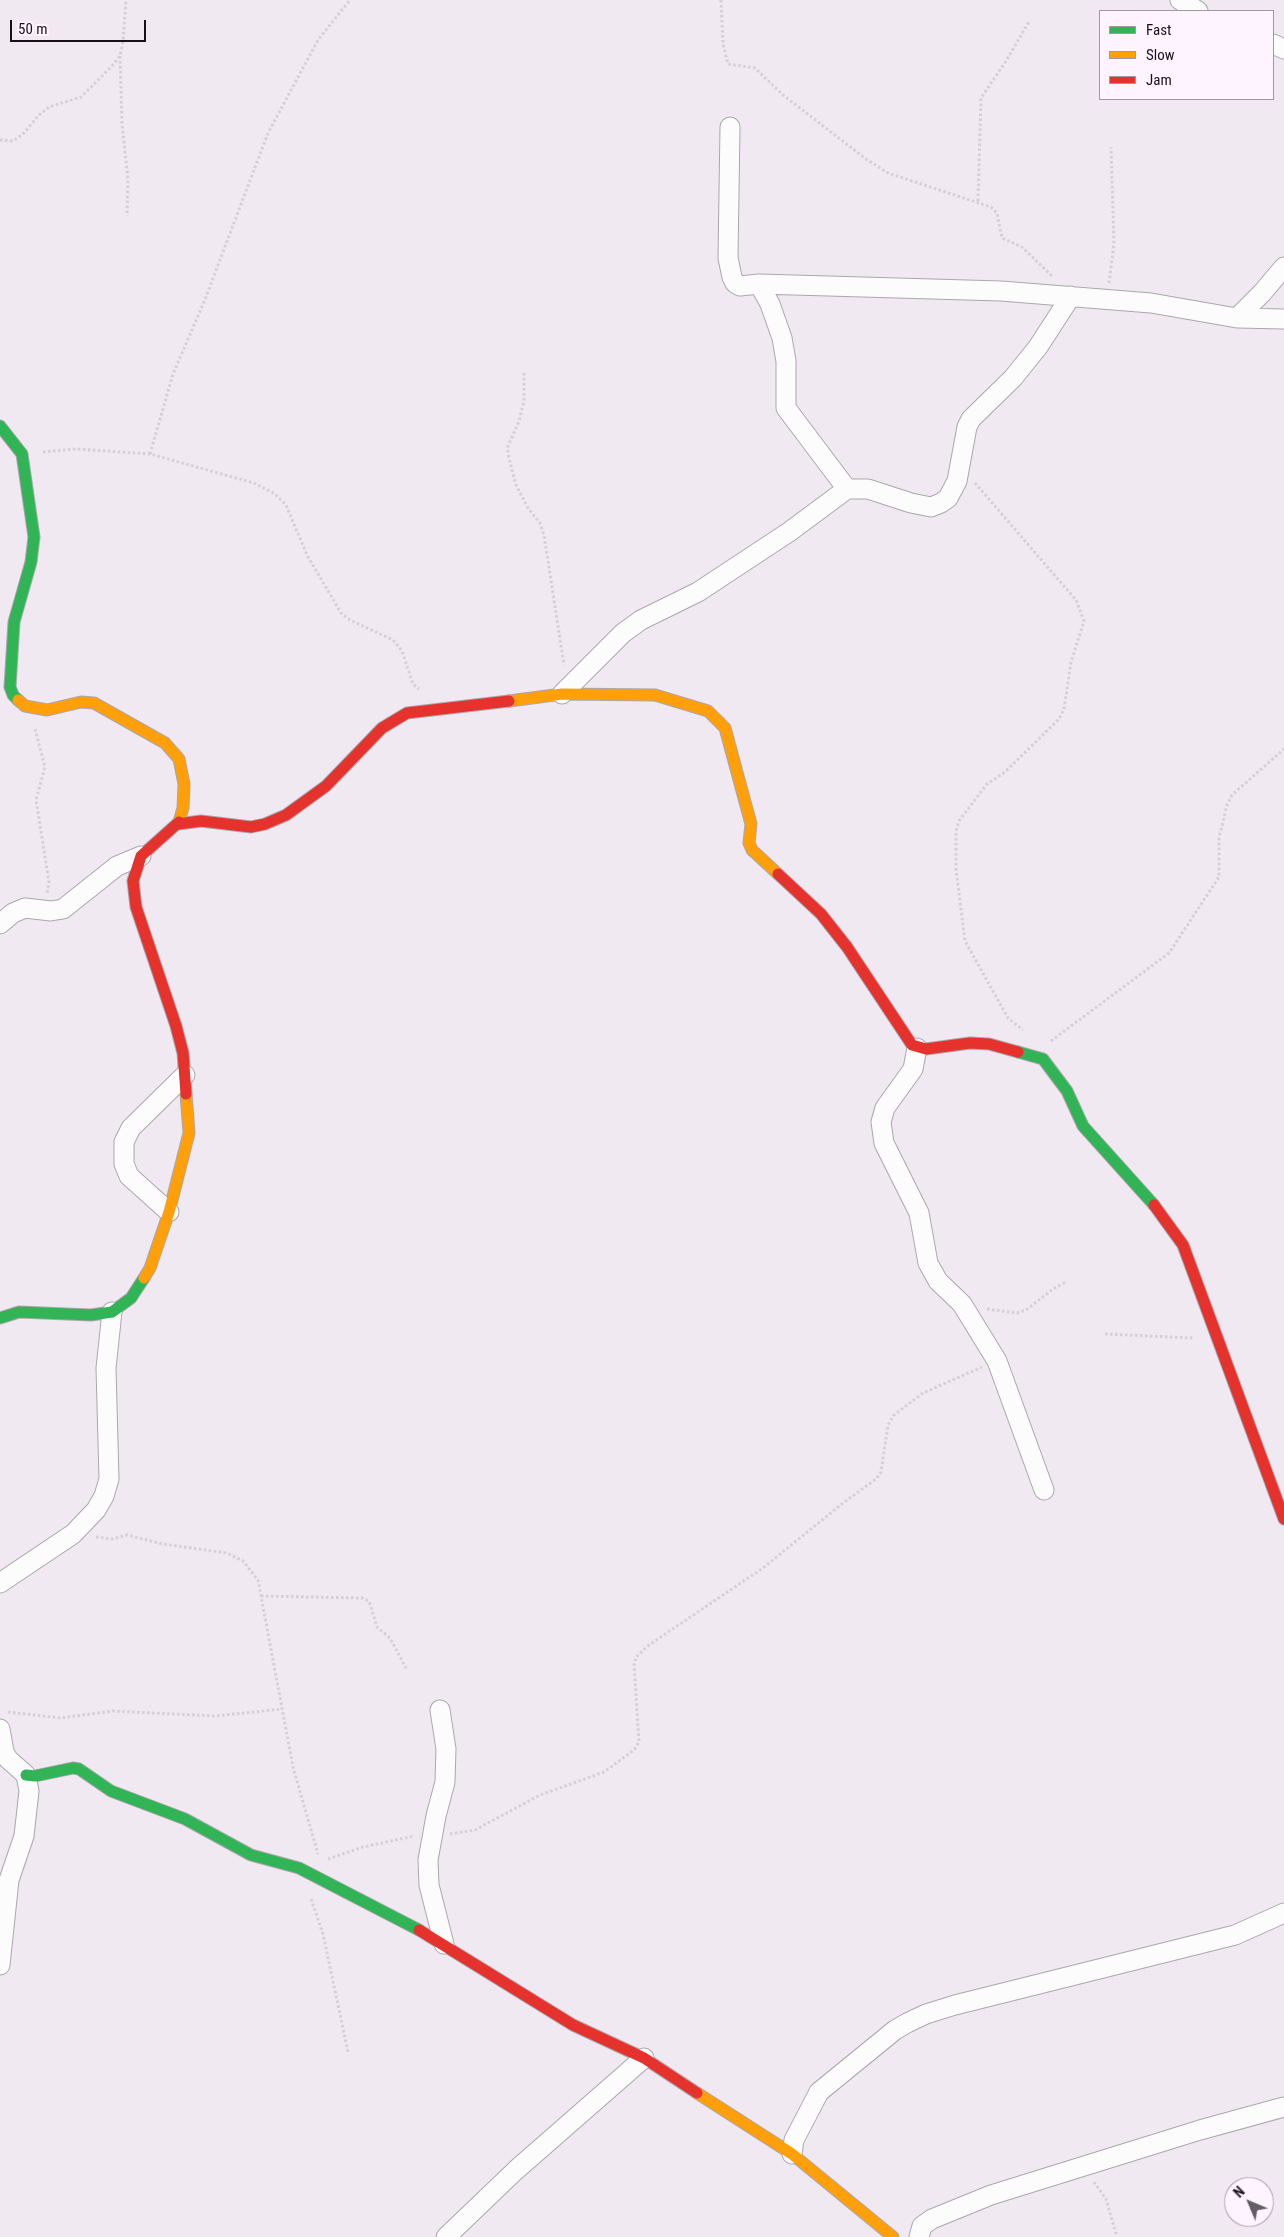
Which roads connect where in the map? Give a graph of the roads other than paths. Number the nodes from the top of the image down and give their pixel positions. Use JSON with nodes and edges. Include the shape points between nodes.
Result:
{"nodes":[{"id":1,"x":1180,"y":0,"type":"edge"},
{"id":2,"x":1196,"y":10,"type":"edge"},
{"id":3,"x":730,"y":127,"type":"dead end"},
{"id":4,"x":1284,"y":267,"type":"edge"},
{"id":5,"x":759,"y":284,"type":"junction"},
{"id":6,"x":1071,"y":296,"type":"junction"},
{"id":7,"x":1237,"y":318,"type":"junction"},
{"id":8,"x":1284,"y":319,"type":"edge"},
{"id":9,"x":0,"y":426,"type":"edge"},
{"id":10,"x":847,"y":489,"type":"junction"},
{"id":11,"x":565,"y":691,"type":"junction"},
{"id":12,"x":178,"y":824,"type":"junction"},
{"id":13,"x":141,"y":856,"type":"junction"},
{"id":14,"x":0,"y":924,"type":"edge"},
{"id":15,"x":917,"y":1048,"type":"junction"},
{"id":16,"x":185,"y":1075,"type":"junction"},
{"id":17,"x":169,"y":1212,"type":"junction"},
{"id":18,"x":112,"y":1312,"type":"junction"},
{"id":19,"x":1,"y":1316,"type":"edge"},
{"id":20,"x":1044,"y":1490,"type":"dead end"},
{"id":21,"x":1284,"y":1519,"type":"edge"},
{"id":22,"x":0,"y":1584,"type":"edge"},
{"id":23,"x":440,"y":1710,"type":"dead end"},
{"id":24,"x":0,"y":1728,"type":"edge"},
{"id":25,"x":4,"y":1757,"type":"edge"},
{"id":26,"x":26,"y":1775,"type":"junction"},
{"id":27,"x":1284,"y":1913,"type":"edge"},
{"id":28,"x":444,"y":1944,"type":"junction"},
{"id":29,"x":0,"y":1965,"type":"edge"},
{"id":30,"x":644,"y":2058,"type":"junction"},
{"id":31,"x":1284,"y":2106,"type":"edge"},
{"id":32,"x":792,"y":2154,"type":"junction"},
{"id":33,"x":446,"y":2237,"type":"edge"},
{"id":34,"x":893,"y":2237,"type":"edge"},
{"id":35,"x":919,"y":2237,"type":"edge"}],
"edges":[{"from":1,"to":2,"type":"street"},
{"from":3,"to":5,"type":"street","via":[[728,258],[735,283],[740,286]]},
{"from":4,"to":7,"type":"street"},
{"from":5,"to":6,"type":"street"},
{"from":5,"to":10,"type":"street","via":[[782,338],[786,361],[786,408]]},
{"from":6,"to":7,"type":"street","via":[[1151,303]]},
{"from":6,"to":10,"type":"street","via":[[1038,348],[967,427],[956,481],[948,498],[931,507],[868,489]]},
{"from":7,"to":8,"type":"street"},
{"from":9,"to":12,"type":"street","via":[[22,454],[34,537],[31,562],[14,622],[10,687],[24,706],[47,710],[82,702],[94,703],[165,743],[179,759],[184,784],[183,808]]},
{"from":10,"to":11,"type":"street","via":[[698,592],[641,620]]},
{"from":11,"to":12,"type":"street","via":[[407,713],[382,728],[326,786],[286,815],[252,827],[201,822]]},
{"from":11,"to":15,"type":"street","via":[[656,695],[708,711],[719,719],[726,728],[751,824],[749,843],[752,850],[821,914]]},
{"from":12,"to":13,"type":"street"},
{"from":13,"to":14,"type":"street","via":[[117,866],[63,909],[25,908]]},
{"from":13,"to":16,"type":"street","via":[[133,881],[136,907],[176,1026]]},
{"from":15,"to":20,"type":"street","via":[[913,1069],[885,1108],[881,1122],[884,1143],[919,1213],[928,1263],[938,1281],[962,1304],[997,1361]]},
{"from":15,"to":21,"type":"street","via":[[990,1044],[1032,1056],[1049,1065],[1067,1091],[1083,1126],[1161,1213],[1184,1246]]},
{"from":16,"to":17,"type":"street","via":[[189,1133]]},
{"from":16,"to":17,"type":"street","via":[[132,1128],[124,1142],[124,1164],[129,1176]]},
{"from":17,"to":18,"type":"street","via":[[150,1268],[131,1298]]},
{"from":18,"to":19,"type":"street","via":[[91,1315],[20,1312]]},
{"from":18,"to":22,"type":"street","via":[[106,1368],[109,1479],[104,1496],[96,1510],[73,1534]]},
{"from":23,"to":28,"type":"street","via":[[446,1749],[445,1782],[428,1860],[429,1885]]},
{"from":24,"to":25,"type":"street"},
{"from":25,"to":26,"type":"street"},
{"from":26,"to":28,"type":"street","via":[[80,1769],[111,1791],[186,1819],[251,1855],[299,1868]]},
{"from":26,"to":29,"type":"street","via":[[28,1791],[24,1836],[9,1880]]},
{"from":27,"to":32,"type":"street","via":[[1235,1935],[926,2014],[895,2030],[819,2092],[794,2140]]},
{"from":28,"to":30,"type":"street","via":[[573,2026]]},
{"from":30,"to":32,"type":"street"},
{"from":30,"to":33,"type":"street","via":[[516,2170]]},
{"from":31,"to":35,"type":"street","via":[[992,2195],[932,2219],[922,2226]]},
{"from":32,"to":34,"type":"street"}]}
